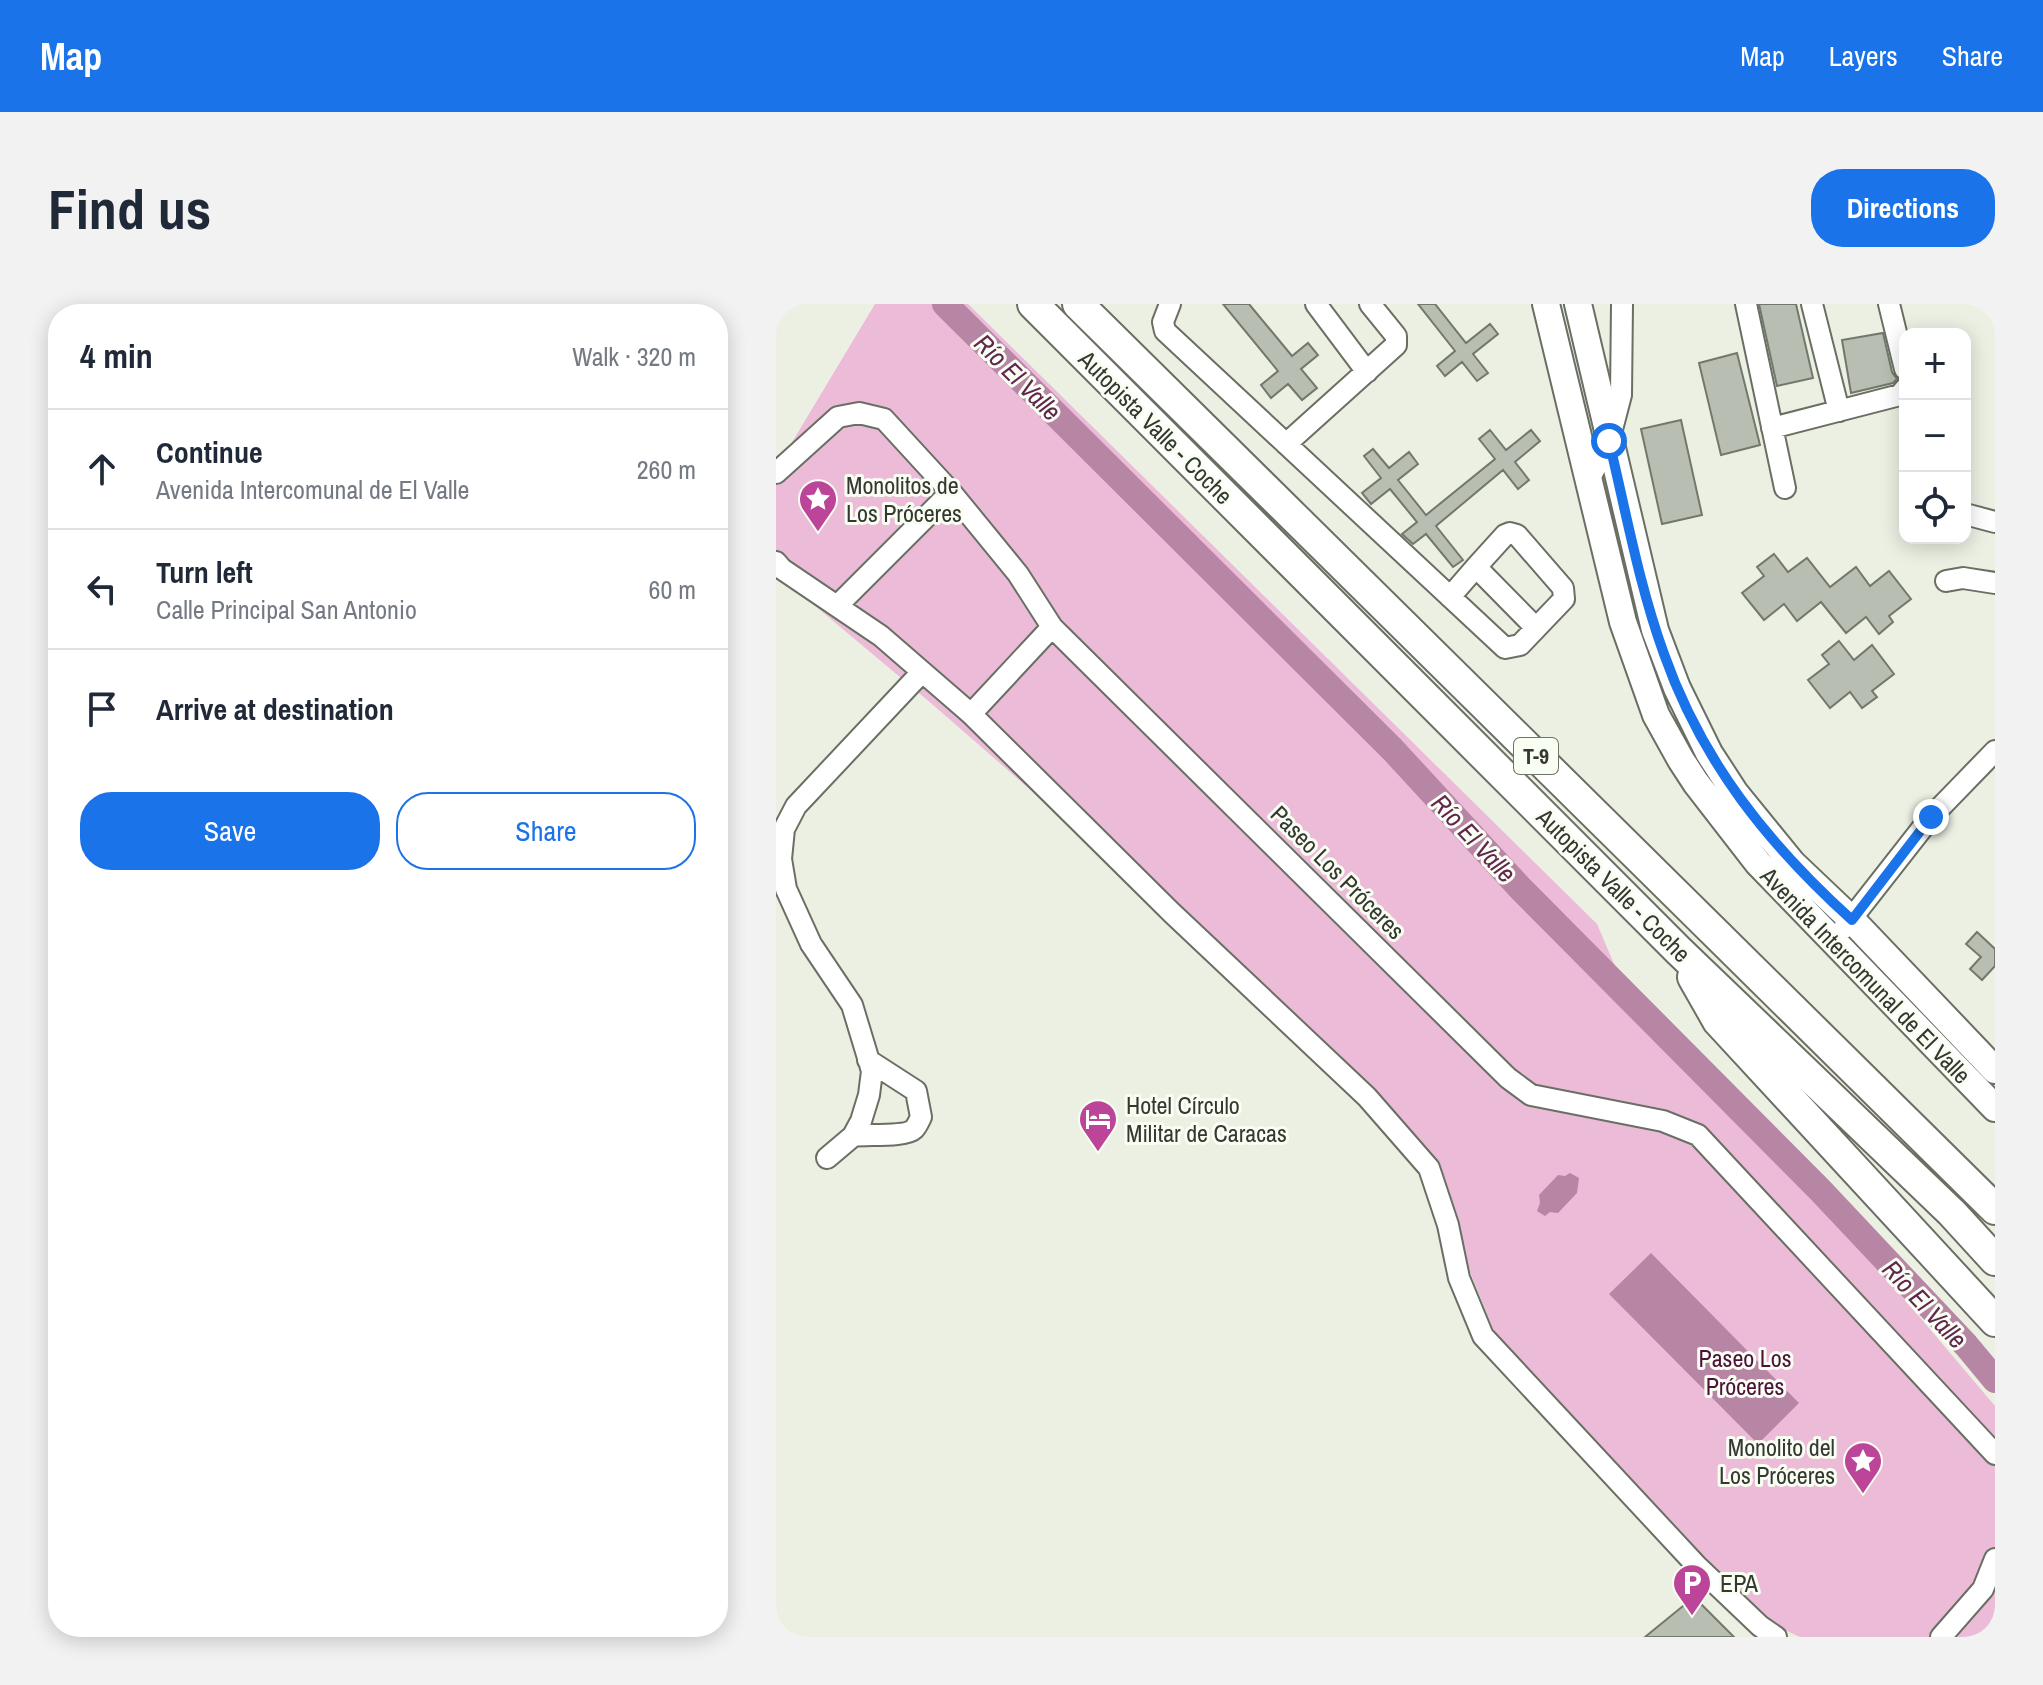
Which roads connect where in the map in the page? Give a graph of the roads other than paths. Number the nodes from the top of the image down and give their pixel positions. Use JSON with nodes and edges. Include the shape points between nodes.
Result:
{"nodes":[{"id":1,"x":1033,"y":304,"type":"edge"},
{"id":2,"x":1078,"y":304,"type":"edge"},
{"id":3,"x":1170,"y":304,"type":"edge"},
{"id":4,"x":1316,"y":304,"type":"edge"},
{"id":5,"x":1370,"y":304,"type":"edge"},
{"id":6,"x":1546,"y":304,"type":"edge"},
{"id":7,"x":1578,"y":304,"type":"edge"},
{"id":8,"x":1622,"y":304,"type":"edge"},
{"id":9,"x":1746,"y":304,"type":"edge"},
{"id":10,"x":1812,"y":304,"type":"edge"},
{"id":11,"x":1889,"y":304,"type":"edge"},
{"id":12,"x":1899,"y":345,"type":"edge"},
{"id":13,"x":1367,"y":372,"type":"junction"},
{"id":14,"x":1899,"y":395,"type":"edge"},
{"id":15,"x":1839,"y":411,"type":"junction"},
{"id":16,"x":1772,"y":428,"type":"junction"},
{"id":17,"x":1609,"y":441,"type":"junction"},
{"id":18,"x":1286,"y":444,"type":"junction"},
{"id":19,"x":776,"y":473,"type":"edge"},
{"id":20,"x":1588,"y":482,"type":"junction"},
{"id":21,"x":1785,"y":488,"type":"dead end"},
{"id":22,"x":951,"y":492,"type":"junction"},
{"id":23,"x":1971,"y":516,"type":"edge"},
{"id":24,"x":1995,"y":522,"type":"edge"},
{"id":25,"x":776,"y":562,"type":"edge"},
{"id":26,"x":1476,"y":567,"type":"junction"},
{"id":27,"x":1946,"y":581,"type":"dead end"},
{"id":28,"x":1995,"y":583,"type":"edge"},
{"id":29,"x":1450,"y":597,"type":"junction"},
{"id":30,"x":838,"y":605,"type":"junction"},
{"id":31,"x":1052,"y":627,"type":"junction"},
{"id":32,"x":1536,"y":628,"type":"junction"},
{"id":33,"x":922,"y":672,"type":"junction"},
{"id":34,"x":971,"y":714,"type":"junction"},
{"id":35,"x":1995,"y":751,"type":"edge"},
{"id":36,"x":1852,"y":920,"type":"junction"},
{"id":37,"x":1833,"y":939,"type":"junction"},
{"id":38,"x":1679,"y":951,"type":"junction"},
{"id":39,"x":868,"y":1060,"type":"junction"},
{"id":40,"x":1995,"y":1070,"type":"edge"},
{"id":41,"x":1995,"y":1108,"type":"edge"},
{"id":42,"x":853,"y":1136,"type":"junction"},
{"id":43,"x":827,"y":1158,"type":"dead end"},
{"id":44,"x":1995,"y":1209,"type":"edge"},
{"id":45,"x":1995,"y":1260,"type":"edge"},
{"id":46,"x":1995,"y":1321,"type":"edge"},
{"id":47,"x":1995,"y":1454,"type":"edge"},
{"id":48,"x":1995,"y":1559,"type":"edge"},
{"id":49,"x":1989,"y":1596,"type":"edge"},
{"id":50,"x":1776,"y":1637,"type":"edge"},
{"id":51,"x":1941,"y":1637,"type":"edge"}],
"edges":[{"from":1,"to":38,"type":"highway","name":"Autopista Valle - Coche","number":"T-9"},
{"from":2,"to":44,"type":"highway","name":"Autopista Valle - Coche","number":"T-9"},
{"from":3,"to":18,"type":"street","via":[[1165,331]]},
{"from":4,"to":13,"type":"street"},
{"from":5,"to":13,"type":"street","via":[[1396,336],[1396,345]]},
{"from":6,"to":20,"type":"main road","name":"Avenida Intercomunal de El Valle"},
{"from":7,"to":17,"type":"main road","name":"Avenida Intercomunal de El Valle"},
{"from":8,"to":17,"type":"street","via":[[1621,395]]},
{"from":9,"to":16,"type":"street"},
{"from":10,"to":15,"type":"street"},
{"from":11,"to":12,"type":"street"},
{"from":13,"to":18,"type":"street"},
{"from":14,"to":15,"type":"street"},
{"from":15,"to":16,"type":"street"},
{"from":16,"to":21,"type":"street"},
{"from":17,"to":20,"type":"street"},
{"from":17,"to":36,"type":"main road","name":"Avenida Intercomunal de El Valle","via":[[1655,630],[1709,753],[1760,826]]},
{"from":18,"to":29,"type":"street"},
{"from":19,"to":22,"type":"street","name":"Paseo Los Próceres","via":[[838,417],[859,413],[884,419]]},
{"from":20,"to":37,"type":"main road","name":"Avenida Intercomunal de El Valle","via":[[1623,622],[1662,726],[1696,783],[1758,863]]},
{"from":22,"to":30,"type":"street"},
{"from":22,"to":31,"type":"street","name":"Paseo Los Próceres","via":[[1018,574]]},
{"from":23,"to":24,"type":"street"},
{"from":25,"to":30,"type":"street"},
{"from":26,"to":29,"type":"street"},
{"from":26,"to":32,"type":"street"},
{"from":26,"to":32,"type":"street","via":[[1505,535],[1517,535],[1565,594]]},
{"from":27,"to":28,"type":"street"},
{"from":29,"to":32,"type":"street","via":[[1505,648],[1520,645]]},
{"from":30,"to":33,"type":"street"},
{"from":31,"to":34,"type":"street"},
{"from":31,"to":47,"type":"street","name":"Paseo Los Próceres","via":[[1508,1078],[1531,1095],[1663,1121],[1698,1135]]},
{"from":33,"to":34,"type":"street"},
{"from":33,"to":39,"type":"street","via":[[796,806],[784,829],[786,889],[811,944],[852,1005]]},
{"from":34,"to":50,"type":"street","via":[[1367,1097],[1429,1168],[1459,1278],[1483,1336],[1697,1566]]},
{"from":35,"to":36,"type":"street","via":[[1931,817]]},
{"from":36,"to":37,"type":"street"},
{"from":36,"to":40,"type":"main road","name":"Avenida Intercomunal de El Valle"},
{"from":37,"to":41,"type":"main road","name":"Avenida Intercomunal de El Valle"},
{"from":38,"to":45,"type":"highway","name":"Autopista Valle - Coche","number":"T-9"},
{"from":38,"to":46,"type":"highway","via":[[1718,1021]]},
{"from":39,"to":42,"type":"street","via":[[869,1095]]},
{"from":39,"to":42,"type":"street","via":[[916,1091],[921,1117],[906,1134]]},
{"from":42,"to":43,"type":"street"},
{"from":48,"to":49,"type":"street"},
{"from":49,"to":51,"type":"street"}]}
